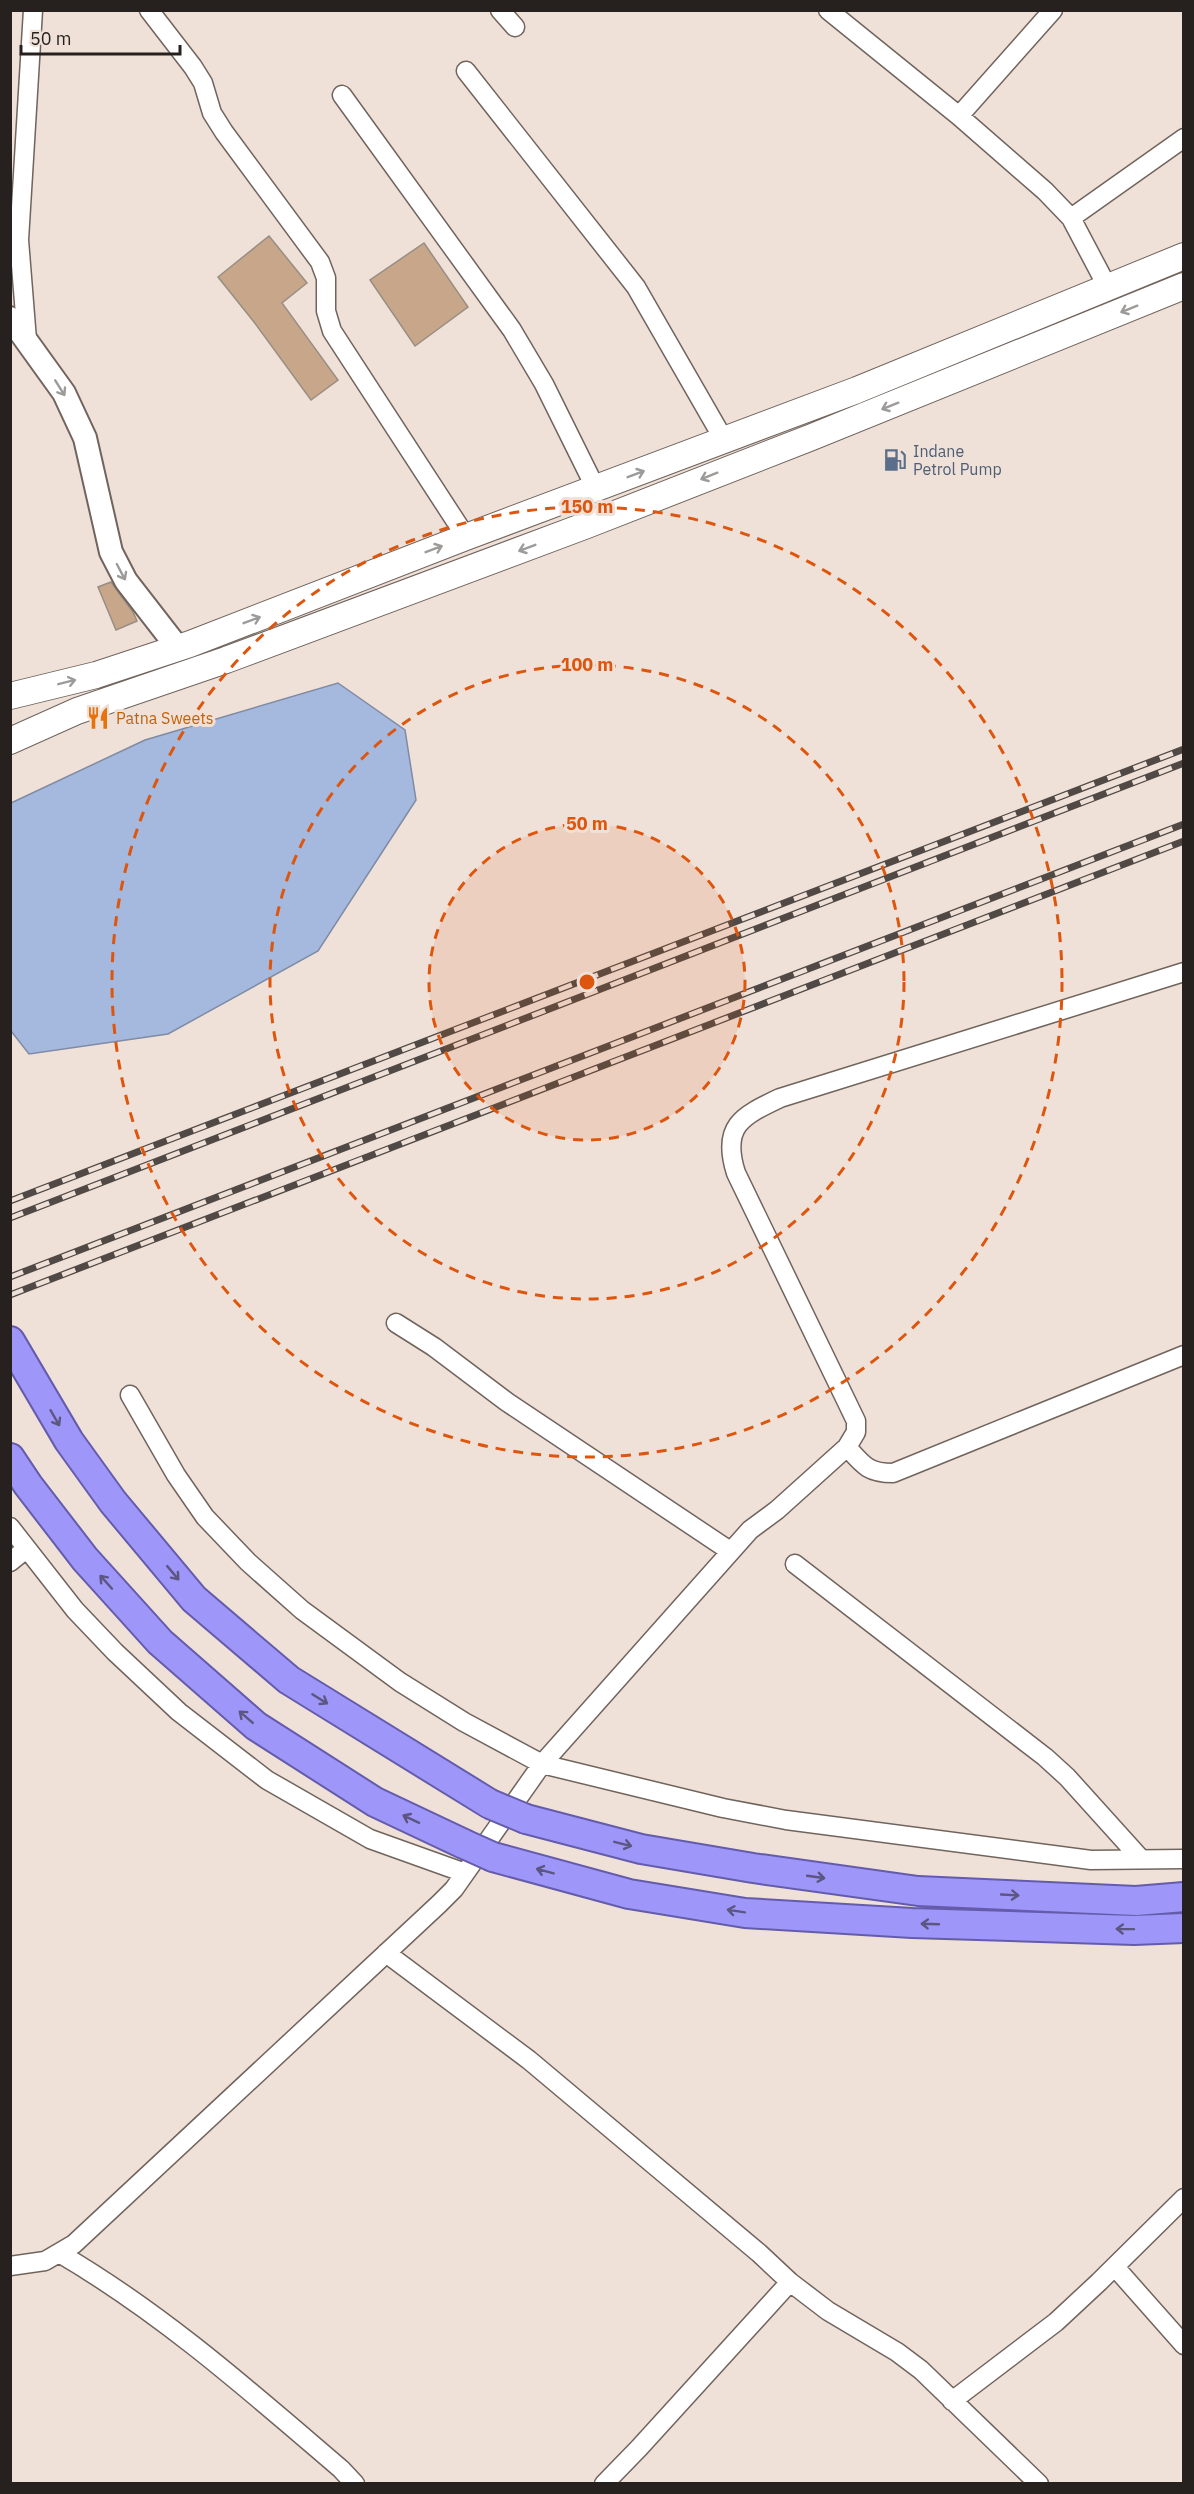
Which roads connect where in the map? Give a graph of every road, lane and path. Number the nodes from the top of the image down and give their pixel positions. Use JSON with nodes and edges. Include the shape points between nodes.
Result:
{"nodes":[{"id":1,"x":33,"y":10,"type":"edge"},
{"id":2,"x":149,"y":10,"type":"edge"},
{"id":3,"x":500,"y":10,"type":"edge"},
{"id":4,"x":828,"y":10,"type":"edge"},
{"id":5,"x":1053,"y":10,"type":"edge"},
{"id":6,"x":515,"y":27,"type":"dead end"},
{"id":7,"x":466,"y":71,"type":"dead end"},
{"id":8,"x":342,"y":95,"type":"dead end"},
{"id":9,"x":959,"y":116,"type":"junction"},
{"id":10,"x":1184,"y":138,"type":"edge"},
{"id":11,"x":1071,"y":218,"type":"junction"},
{"id":12,"x":1184,"y":256,"type":"edge"},
{"id":13,"x":1184,"y":286,"type":"edge"},
{"id":14,"x":1108,"y":288,"type":"junction"},
{"id":15,"x":10,"y":318,"type":"edge"},
{"id":16,"x":27,"y":340,"type":"junction"},
{"id":17,"x":924,"y":363,"type":"junction"},
{"id":18,"x":932,"y":389,"type":"junction"},
{"id":19,"x":724,"y":440,"type":"junction"},
{"id":20,"x":596,"y":489,"type":"junction"},
{"id":21,"x":466,"y":537,"type":"junction"},
{"id":22,"x":178,"y":648,"type":"junction"},
{"id":23,"x":10,"y":696,"type":"edge"},
{"id":24,"x":10,"y":741,"type":"edge"},
{"id":25,"x":1184,"y":972,"type":"edge"},
{"id":26,"x":396,"y":1323,"type":"dead end"},
{"id":27,"x":10,"y":1341,"type":"edge"},
{"id":28,"x":1184,"y":1355,"type":"edge"},
{"id":29,"x":130,"y":1395,"type":"dead end"},
{"id":30,"x":847,"y":1447,"type":"junction"},
{"id":31,"x":10,"y":1458,"type":"edge"},
{"id":32,"x":10,"y":1527,"type":"edge"},
{"id":33,"x":26,"y":1549,"type":"junction"},
{"id":34,"x":730,"y":1551,"type":"junction"},
{"id":35,"x":10,"y":1562,"type":"edge"},
{"id":36,"x":795,"y":1564,"type":"dead end"},
{"id":37,"x":542,"y":1764,"type":"junction"},
{"id":38,"x":1141,"y":1859,"type":"junction"},
{"id":39,"x":1184,"y":1859,"type":"edge"},
{"id":40,"x":465,"y":1873,"type":"junction"},
{"id":41,"x":1184,"y":1897,"type":"edge"},
{"id":42,"x":1184,"y":1928,"type":"edge"},
{"id":43,"x":386,"y":1953,"type":"junction"},
{"id":44,"x":1184,"y":2198,"type":"edge"},
{"id":45,"x":59,"y":2253,"type":"junction"},
{"id":46,"x":10,"y":2266,"type":"edge"},
{"id":47,"x":1114,"y":2267,"type":"junction"},
{"id":48,"x":790,"y":2282,"type":"junction"},
{"id":49,"x":1184,"y":2344,"type":"edge"},
{"id":50,"x":952,"y":2401,"type":"junction"},
{"id":51,"x":355,"y":2484,"type":"edge"},
{"id":52,"x":604,"y":2484,"type":"edge"},
{"id":53,"x":1039,"y":2484,"type":"edge"}],
"edges":[{"from":1,"to":16,"type":"street","via":[[19,240]]},
{"from":2,"to":21,"type":"street","via":[[203,83],[212,113],[224,132],[320,262],[326,278],[326,311],[332,331]]},
{"from":3,"to":6,"type":"street"},
{"from":4,"to":9,"type":"street"},
{"from":5,"to":9,"type":"street"},
{"from":7,"to":19,"type":"street","via":[[636,287]]},
{"from":8,"to":20,"type":"street","via":[[512,330],[544,384]]},
{"from":9,"to":11,"type":"street"},
{"from":10,"to":11,"type":"street"},
{"from":11,"to":14,"type":"street"},
{"from":12,"to":14,"type":"main road"},
{"from":13,"to":18,"type":"main road","one_way":true},
{"from":14,"to":17,"type":"main road"},
{"from":15,"to":16,"type":"street"},
{"from":16,"to":22,"type":"street","one_way":true,"via":[[64,393],[85,438],[111,552],[126,581]]},
{"from":17,"to":18,"type":"main road"},
{"from":17,"to":19,"type":"main road"},
{"from":18,"to":24,"type":"main road","one_way":true,"via":[[587,525],[226,660],[77,711]]},
{"from":20,"to":19,"type":"main road","one_way":true},
{"from":20,"to":21,"type":"main road"},
{"from":22,"to":21,"type":"main road","one_way":true},
{"from":23,"to":22,"type":"main road","one_way":true,"via":[[96,675]]},
{"from":25,"to":30,"type":"street","via":[[780,1098],[744,1116],[735,1127],[730,1141],[736,1173],[856,1420],[856,1432]]},
{"from":26,"to":34,"type":"street"},
{"from":27,"to":41,"type":"highway","one_way":true,"bridge":true,"via":[[69,1441],[113,1502],[194,1599],[289,1680],[490,1804],[526,1819],[642,1849],[918,1891],[1136,1900]]},
{"from":28,"to":30,"type":"street","via":[[893,1473],[878,1473],[864,1466]]},
{"from":29,"to":37,"type":"street","via":[[205,1517],[248,1562],[302,1610],[400,1682]]},
{"from":30,"to":34,"type":"street"},
{"from":42,"to":31,"type":"highway","one_way":true,"bridge":true,"via":[[912,1923],[746,1913],[629,1894],[493,1857],[375,1802],[256,1726],[160,1642],[85,1559]]},
{"from":32,"to":33,"type":"street"},
{"from":33,"to":35,"type":"street"},
{"from":33,"to":40,"type":"street","via":[[115,1652],[179,1712],[267,1780],[370,1839]]},
{"from":34,"to":37,"type":"street"},
{"from":36,"to":38,"type":"street","via":[[1045,1757]]},
{"from":37,"to":38,"type":"street","via":[[786,1820],[1091,1860]]},
{"from":37,"to":40,"type":"street"},
{"from":38,"to":39,"type":"street"},
{"from":40,"to":43,"type":"street"},
{"from":43,"to":45,"type":"street","via":[[74,2244]]},
{"from":43,"to":48,"type":"street","via":[[529,2060]]},
{"from":44,"to":47,"type":"street"},
{"from":45,"to":46,"type":"street","via":[[45,2261]]},
{"from":45,"to":51,"type":"street","via":[[218,2363]]},
{"from":47,"to":49,"type":"street"},
{"from":47,"to":50,"type":"street","via":[[1056,2322]]},
{"from":48,"to":50,"type":"street","via":[[828,2311],[897,2352]]},
{"from":48,"to":52,"type":"street"},
{"from":50,"to":53,"type":"street"}]}
